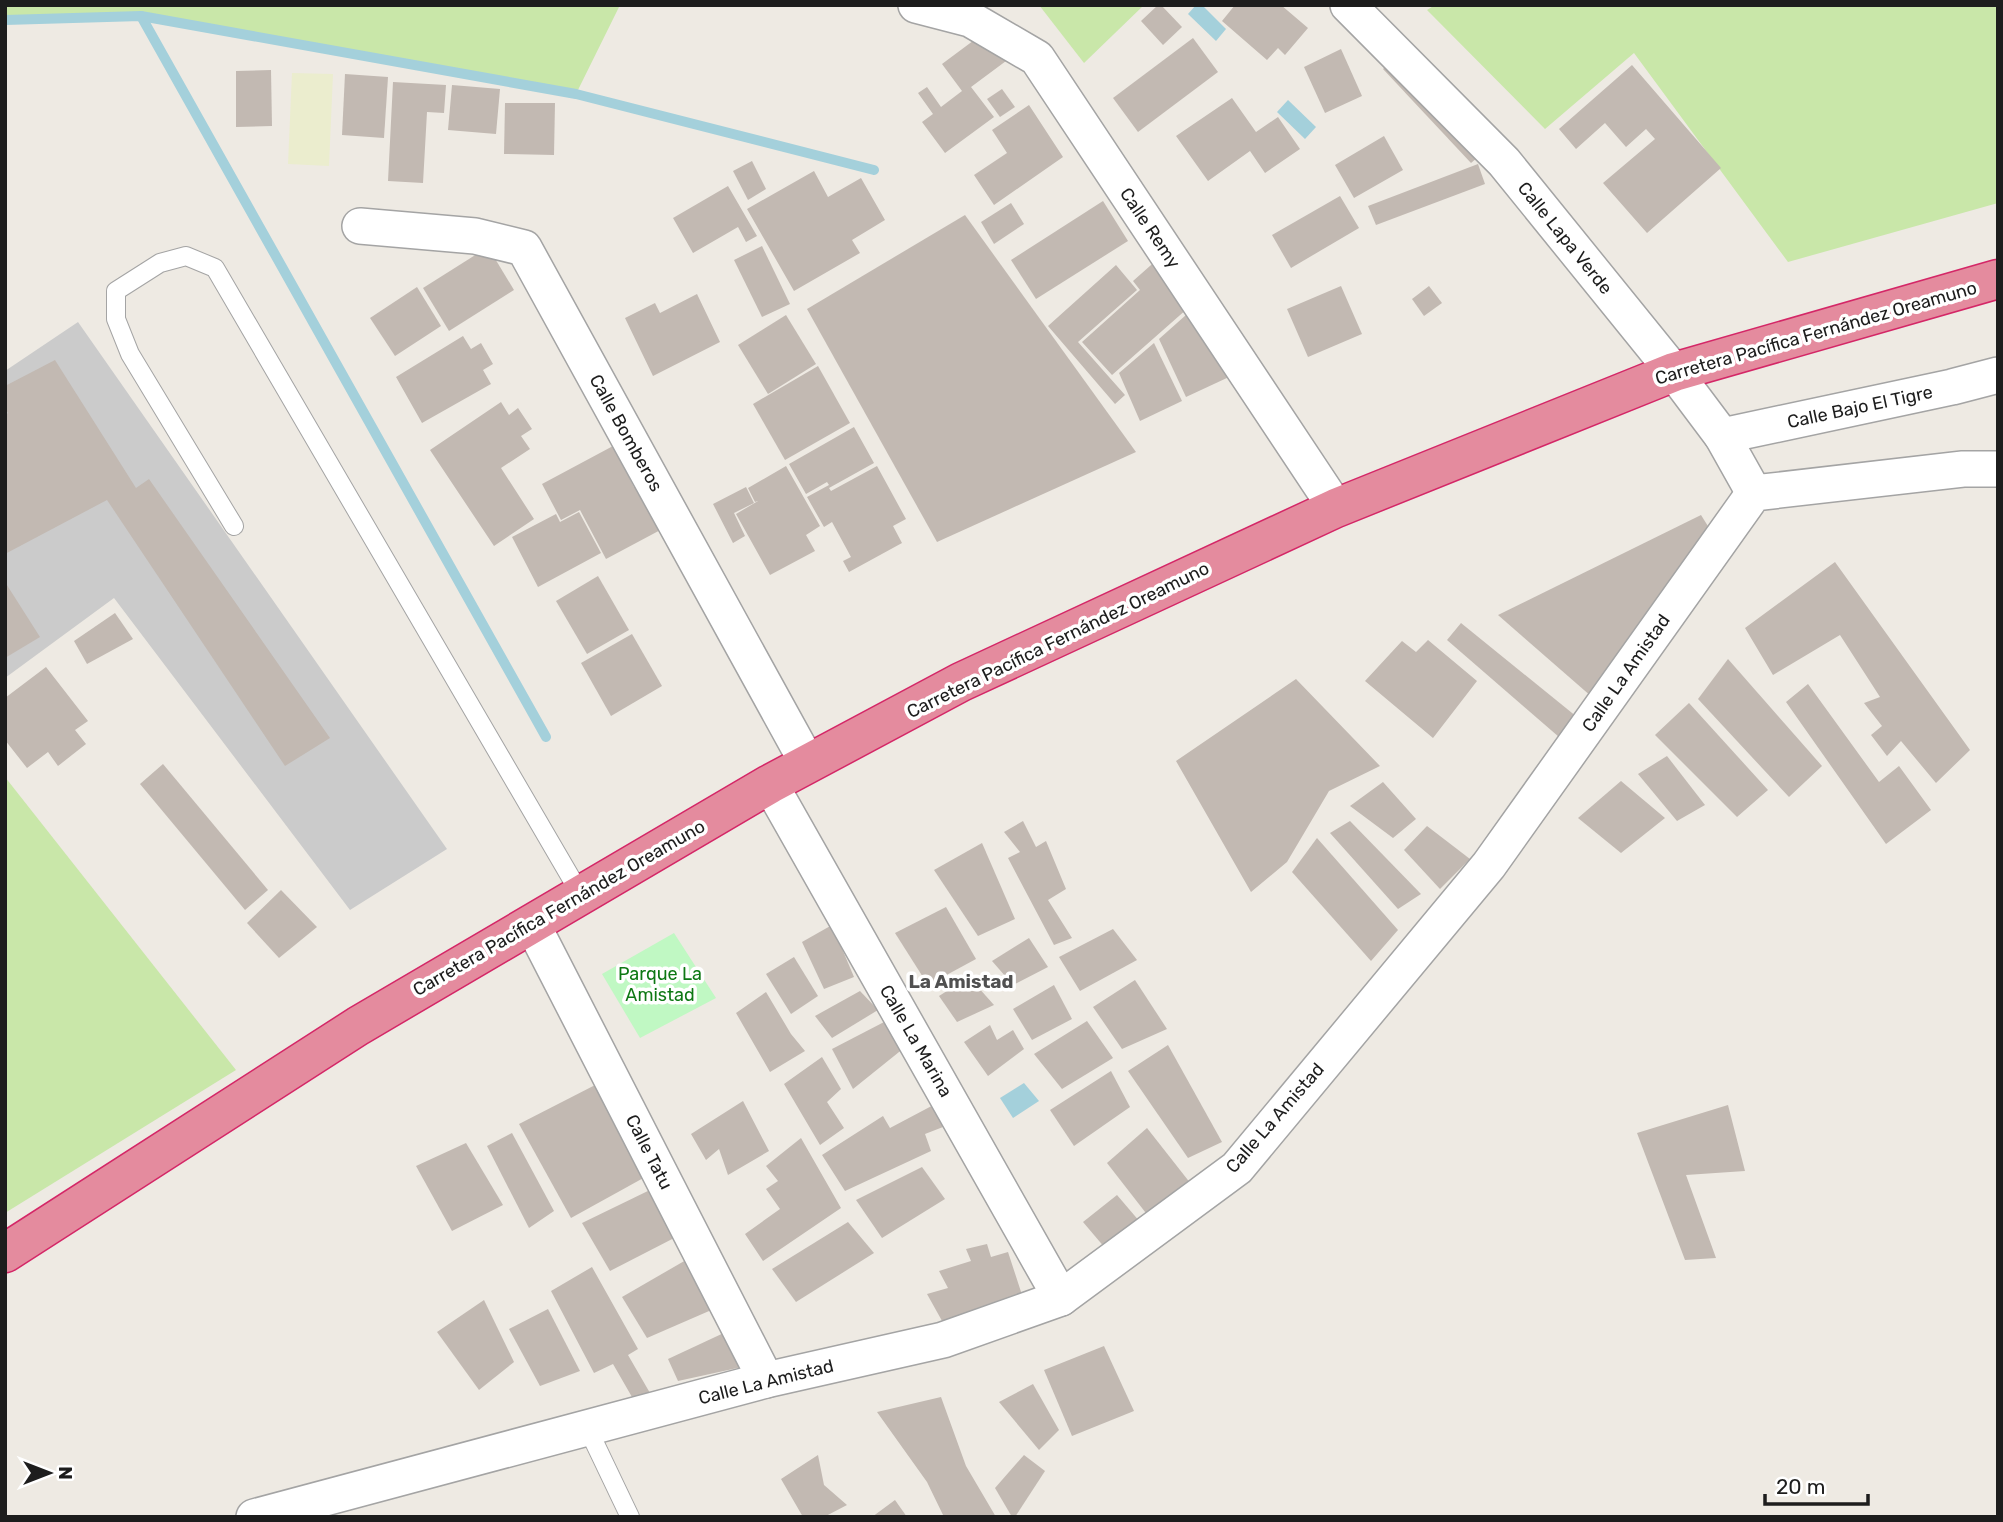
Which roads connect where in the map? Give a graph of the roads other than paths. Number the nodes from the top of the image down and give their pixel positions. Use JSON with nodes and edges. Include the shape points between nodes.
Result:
{"nodes":[{"id":1,"x":916,"y":5,"type":"edge"},
{"id":2,"x":1348,"y":5,"type":"edge"},
{"id":3,"x":360,"y":226,"type":"dead end"},
{"id":4,"x":1998,"y":279,"type":"edge"},
{"id":5,"x":1674,"y":372,"type":"junction"},
{"id":6,"x":1998,"y":375,"type":"edge"},
{"id":7,"x":1722,"y":436,"type":"junction"},
{"id":8,"x":1998,"y":469,"type":"edge"},
{"id":9,"x":1754,"y":493,"type":"junction"},
{"id":10,"x":1336,"y":508,"type":"junction"},
{"id":11,"x":234,"y":526,"type":"dead end"},
{"id":12,"x":808,"y":764,"type":"junction"},
{"id":13,"x":770,"y":785,"type":"junction"},
{"id":14,"x":581,"y":895,"type":"junction"},
{"id":15,"x":532,"y":924,"type":"junction"},
{"id":16,"x":5,"y":1253,"type":"edge"},
{"id":17,"x":1061,"y":1298,"type":"junction"},
{"id":18,"x":766,"y":1380,"type":"junction"},
{"id":19,"x":587,"y":1427,"type":"junction"},
{"id":20,"x":254,"y":1517,"type":"edge"},
{"id":21,"x":630,"y":1517,"type":"edge"}],
"edges":[{"from":1,"to":10,"type":"street","name":"Calle Remy","via":[[970,19],[1037,58]]},
{"from":2,"to":5,"type":"street","name":"Calle Lapa Verde","via":[[1504,162]]},
{"from":3,"to":12,"type":"street","name":"Calle Bomberos","via":[[475,236],[524,248]]},
{"from":4,"to":5,"type":"highway","name":"Carretera Pacífica Fernández Oreamuno"},
{"from":5,"to":7,"type":"street","name":"Calle Lapa Verde"},
{"from":5,"to":10,"type":"highway","name":"Carretera Pacífica Fernández Oreamuno"},
{"from":6,"to":7,"type":"street","name":"Calle Bajo El Tigre"},
{"from":7,"to":9,"type":"street","name":"Calle Lapa Verde"},
{"from":8,"to":9,"type":"street"},
{"from":9,"to":17,"type":"street","name":"Calle La Amistad","via":[[1489,865],[1237,1168]]},
{"from":10,"to":12,"type":"highway","name":"Carretera Pacífica Fernández Oreamuno","via":[[961,682]]},
{"from":11,"to":14,"type":"lane","via":[[130,354],[116,319],[116,291],[160,263],[186,257],[215,268]]},
{"from":12,"to":13,"type":"highway","name":"Carretera Pacífica Fernández Oreamuno"},
{"from":13,"to":14,"type":"highway","name":"Carretera Pacífica Fernández Oreamuno"},
{"from":13,"to":17,"type":"street","name":"Calle La Marina"},
{"from":14,"to":15,"type":"highway","name":"Carretera Pacífica Fernández Oreamuno"},
{"from":15,"to":16,"type":"highway","name":"Carretera Pacífica Fernández Oreamuno","via":[[358,1026]]},
{"from":15,"to":18,"type":"street","name":"Calle Tatu"},
{"from":17,"to":18,"type":"street","name":"Calle La Amistad","via":[[943,1340]]},
{"from":18,"to":19,"type":"street","name":"Calle La Amistad"},
{"from":19,"to":20,"type":"street","name":"Calle La Amistad"},
{"from":19,"to":21,"type":"lane"}]}
